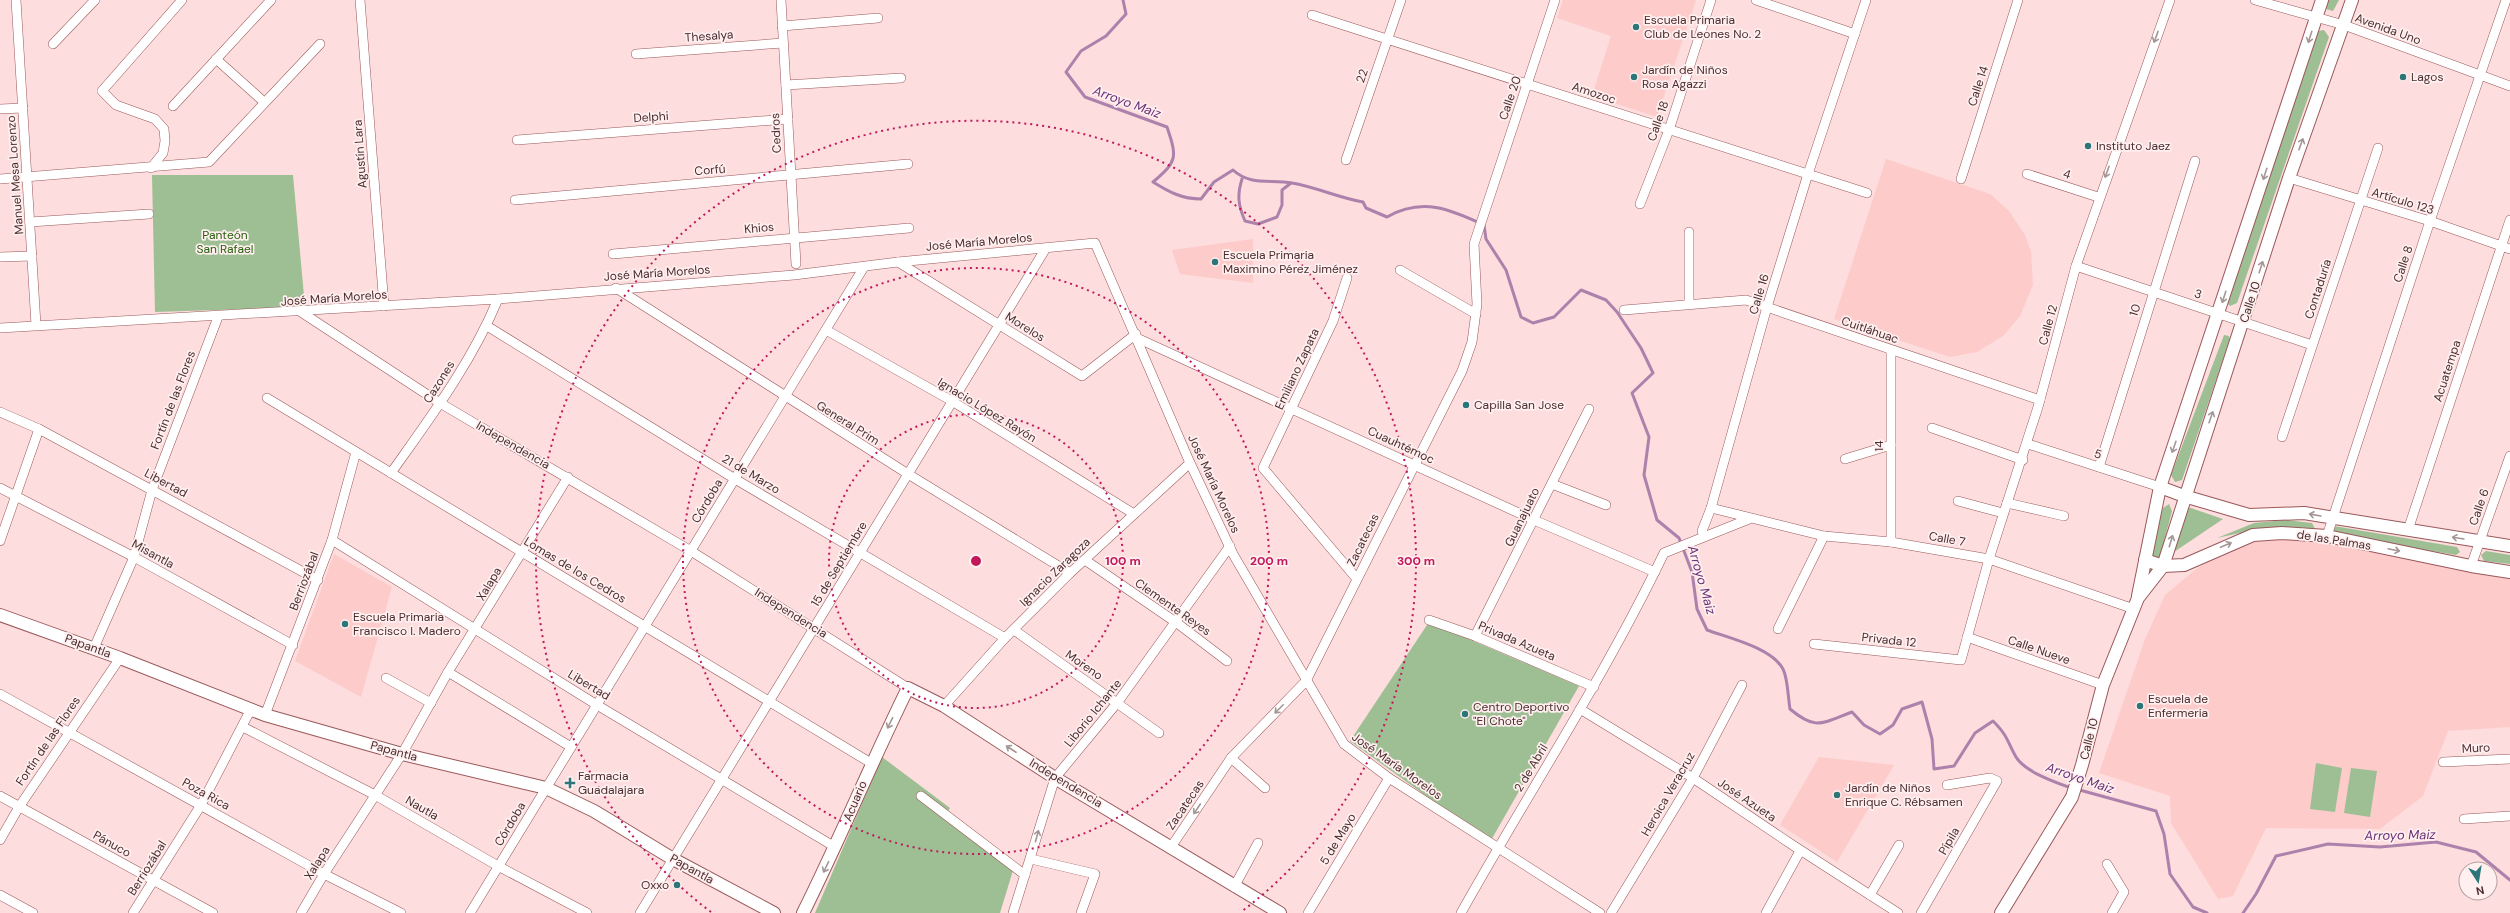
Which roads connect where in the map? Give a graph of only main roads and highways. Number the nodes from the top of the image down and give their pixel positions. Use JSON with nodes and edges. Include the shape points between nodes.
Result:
{"nodes":[{"id":1,"x":2322,"y":0,"type":"edge"},
{"id":2,"x":2352,"y":0,"type":"edge"},
{"id":3,"x":2160,"y":487,"type":"junction"},
{"id":4,"x":2184,"y":496,"type":"junction"},
{"id":5,"x":2510,"y":546,"type":"edge"},
{"id":6,"x":2145,"y":560,"type":"junction"},
{"id":7,"x":2163,"y":566,"type":"junction"},
{"id":8,"x":2510,"y":572,"type":"edge"},
{"id":9,"x":2136,"y":603,"type":"junction"},
{"id":10,"x":0,"y":615,"type":"edge"},
{"id":11,"x":908,"y":688,"type":"joint"},
{"id":12,"x":774,"y":913,"type":"edge"},
{"id":13,"x":803,"y":913,"type":"edge"},
{"id":14,"x":1280,"y":913,"type":"edge"},
{"id":15,"x":2001,"y":913,"type":"edge"}],
"edges":[{"from":1,"to":3,"type":"main road","name":"Calle 10","one_way":true},
{"from":4,"to":2,"type":"main road","name":"Calle 10","one_way":true,"via":[[2244,322],[2289,178]]},
{"from":3,"to":4,"type":"main road","name":"de las Palmas"},
{"from":3,"to":6,"type":"main road","name":"Calle 10"},
{"from":5,"to":4,"type":"main road","name":"de las Palmas","one_way":true,"via":[[2286,512],[2249,515]]},
{"from":7,"to":4,"type":"main road","name":"Calle 10","one_way":true},
{"from":6,"to":7,"type":"main road"},
{"from":6,"to":9,"type":"main road","name":"Calle 10"},
{"from":7,"to":8,"type":"main road","name":"de las Palmas","one_way":true,"via":[[2184,565],[2253,535],[2282,532],[2327,536]]},
{"from":7,"to":9,"type":"main road","name":"Calle 10"},
{"from":9,"to":15,"type":"main road","name":"Calle 10","via":[[2103,686],[2072,797]]},
{"from":10,"to":12,"type":"main road","name":"Papantla","via":[[94,648],[265,715],[402,754],[546,788],[594,811],[673,859]]},
{"from":11,"to":13,"type":"main road","name":"Acuario","one_way":true},
{"from":14,"to":11,"type":"main road","name":"Independencia","one_way":true,"via":[[1055,778],[944,706]]}]}
